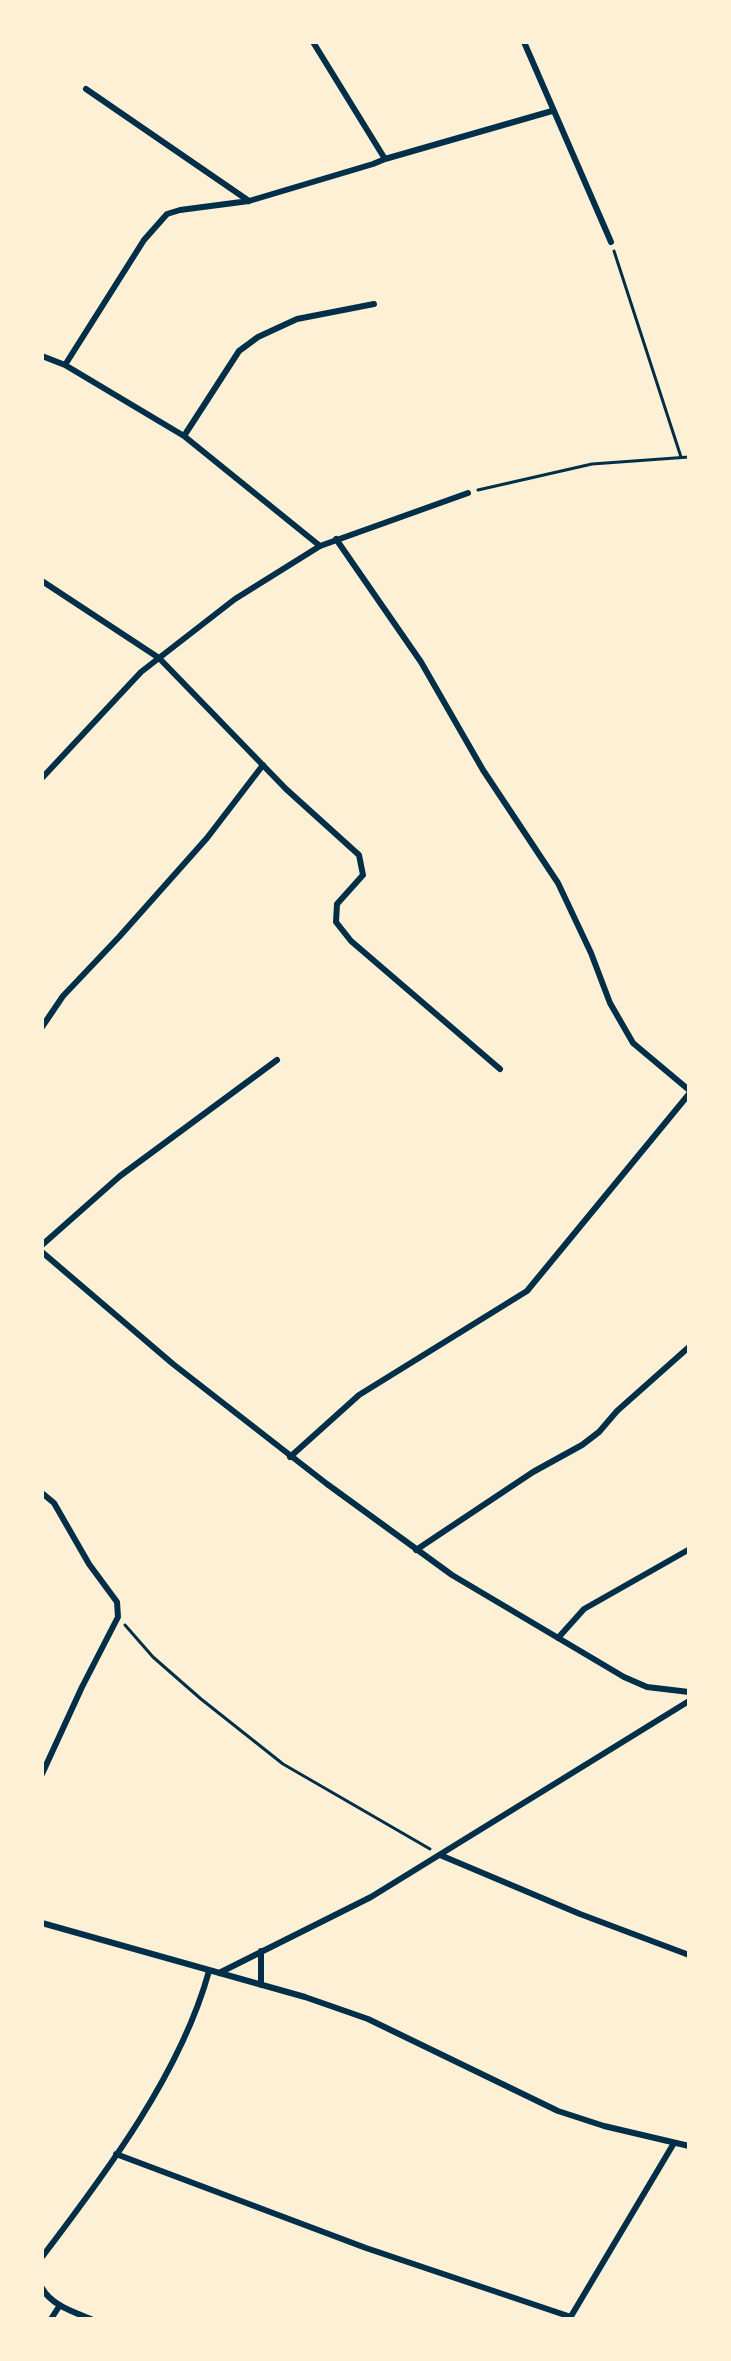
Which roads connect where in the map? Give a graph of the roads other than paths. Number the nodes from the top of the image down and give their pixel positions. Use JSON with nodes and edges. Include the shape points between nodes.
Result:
{"nodes":[{"id":1,"x":313,"y":42,"type":"edge"},
{"id":2,"x":524,"y":42,"type":"edge"},
{"id":3,"x":86,"y":89,"type":"dead end"},
{"id":4,"x":552,"y":111,"type":"junction"},
{"id":5,"x":385,"y":159,"type":"junction"},
{"id":6,"x":249,"y":201,"type":"junction"},
{"id":7,"x":611,"y":242,"type":"road end"},
{"id":8,"x":374,"y":304,"type":"dead end"},
{"id":9,"x":42,"y":356,"type":"edge"},
{"id":10,"x":65,"y":364,"type":"junction"},
{"id":11,"x":184,"y":436,"type":"junction"},
{"id":12,"x":468,"y":493,"type":"road end"},
{"id":13,"x":336,"y":539,"type":"junction"},
{"id":14,"x":320,"y":546,"type":"junction"},
{"id":15,"x":42,"y":581,"type":"edge"},
{"id":16,"x":159,"y":658,"type":"junction"},
{"id":17,"x":263,"y":765,"type":"junction"},
{"id":18,"x":42,"y":778,"type":"edge"},
{"id":19,"x":42,"y":1027,"type":"edge"},
{"id":20,"x":277,"y":1060,"type":"dead end"},
{"id":21,"x":500,"y":1069,"type":"dead end"},
{"id":22,"x":689,"y":1090,"type":"edge"},
{"id":23,"x":689,"y":1094,"type":"edge"},
{"id":24,"x":42,"y":1245,"type":"edge"},
{"id":25,"x":42,"y":1252,"type":"edge"},
{"id":26,"x":689,"y":1347,"type":"edge"},
{"id":27,"x":290,"y":1457,"type":"junction"},
{"id":28,"x":42,"y":1493,"type":"edge"},
{"id":29,"x":417,"y":1550,"type":"junction"},
{"id":30,"x":688,"y":1550,"type":"edge"},
{"id":31,"x":558,"y":1638,"type":"junction"},
{"id":32,"x":689,"y":1692,"type":"edge"},
{"id":33,"x":689,"y":1701,"type":"edge"},
{"id":34,"x":42,"y":1774,"type":"edge"},
{"id":35,"x":440,"y":1855,"type":"junction"},
{"id":36,"x":42,"y":1923,"type":"edge"},
{"id":37,"x":261,"y":1952,"type":"junction"},
{"id":38,"x":689,"y":1955,"type":"edge"},
{"id":39,"x":208,"y":1971,"type":"junction"},
{"id":40,"x":218,"y":1973,"type":"junction"},
{"id":41,"x":261,"y":1985,"type":"junction"},
{"id":42,"x":674,"y":2143,"type":"junction"},
{"id":43,"x":689,"y":2146,"type":"edge"},
{"id":44,"x":116,"y":2154,"type":"junction"},
{"id":45,"x":42,"y":2257,"type":"edge"},
{"id":46,"x":42,"y":2288,"type":"edge"},
{"id":47,"x":44,"y":2295,"type":"edge"},
{"id":48,"x":60,"y":2305,"type":"junction"},
{"id":49,"x":570,"y":2318,"type":"edge"},
{"id":50,"x":51,"y":2319,"type":"edge"},
{"id":51,"x":91,"y":2319,"type":"edge"}],
"edges":[{"from":1,"to":5,"type":"street"},
{"from":2,"to":4,"type":"street"},
{"from":3,"to":6,"type":"street"},
{"from":4,"to":5,"type":"street"},
{"from":4,"to":7,"type":"street"},
{"from":5,"to":6,"type":"street"},
{"from":6,"to":10,"type":"street","via":[[167,214],[144,240]]},
{"from":8,"to":11,"type":"street","via":[[297,319],[258,337],[239,351]]},
{"from":9,"to":10,"type":"street"},
{"from":10,"to":11,"type":"street"},
{"from":11,"to":14,"type":"street"},
{"from":12,"to":13,"type":"street"},
{"from":13,"to":14,"type":"street"},
{"from":13,"to":22,"type":"street","via":[[421,662],[483,770],[558,883],[610,1002],[633,1043]]},
{"from":14,"to":16,"type":"street","via":[[235,599]]},
{"from":15,"to":16,"type":"street"},
{"from":16,"to":17,"type":"street"},
{"from":16,"to":18,"type":"street","via":[[141,672]]},
{"from":17,"to":19,"type":"street","via":[[207,838],[63,996]]},
{"from":17,"to":21,"type":"street","via":[[359,855],[363,875],[337,904],[336,922],[351,940]]},
{"from":20,"to":24,"type":"street","via":[[120,1176]]},
{"from":23,"to":27,"type":"street","via":[[527,1291],[366,1390]]},
{"from":25,"to":27,"type":"street"},
{"from":26,"to":29,"type":"street","via":[[582,1446],[533,1472]]},
{"from":27,"to":29,"type":"street"},
{"from":28,"to":34,"type":"street","via":[[54,1503],[89,1564],[117,1602],[118,1617]]},
{"from":29,"to":31,"type":"street"},
{"from":30,"to":31,"type":"street","via":[[584,1609]]},
{"from":31,"to":32,"type":"street","via":[[646,1687]]},
{"from":33,"to":35,"type":"street"},
{"from":35,"to":37,"type":"street","via":[[371,1897]]},
{"from":35,"to":38,"type":"street"},
{"from":36,"to":39,"type":"street"},
{"from":37,"to":40,"type":"street"},
{"from":37,"to":41,"type":"street"},
{"from":39,"to":40,"type":"street"},
{"from":39,"to":44,"type":"street","via":[[201,2001],[176,2053]]},
{"from":40,"to":41,"type":"street"},
{"from":41,"to":42,"type":"street","via":[[368,2019],[558,2111]]},
{"from":42,"to":43,"type":"street"},
{"from":42,"to":49,"type":"street"},
{"from":44,"to":45,"type":"street"},
{"from":44,"to":49,"type":"street","via":[[366,2248]]},
{"from":46,"to":47,"type":"street"},
{"from":47,"to":48,"type":"street"},
{"from":48,"to":50,"type":"street"},
{"from":48,"to":51,"type":"street"}]}
